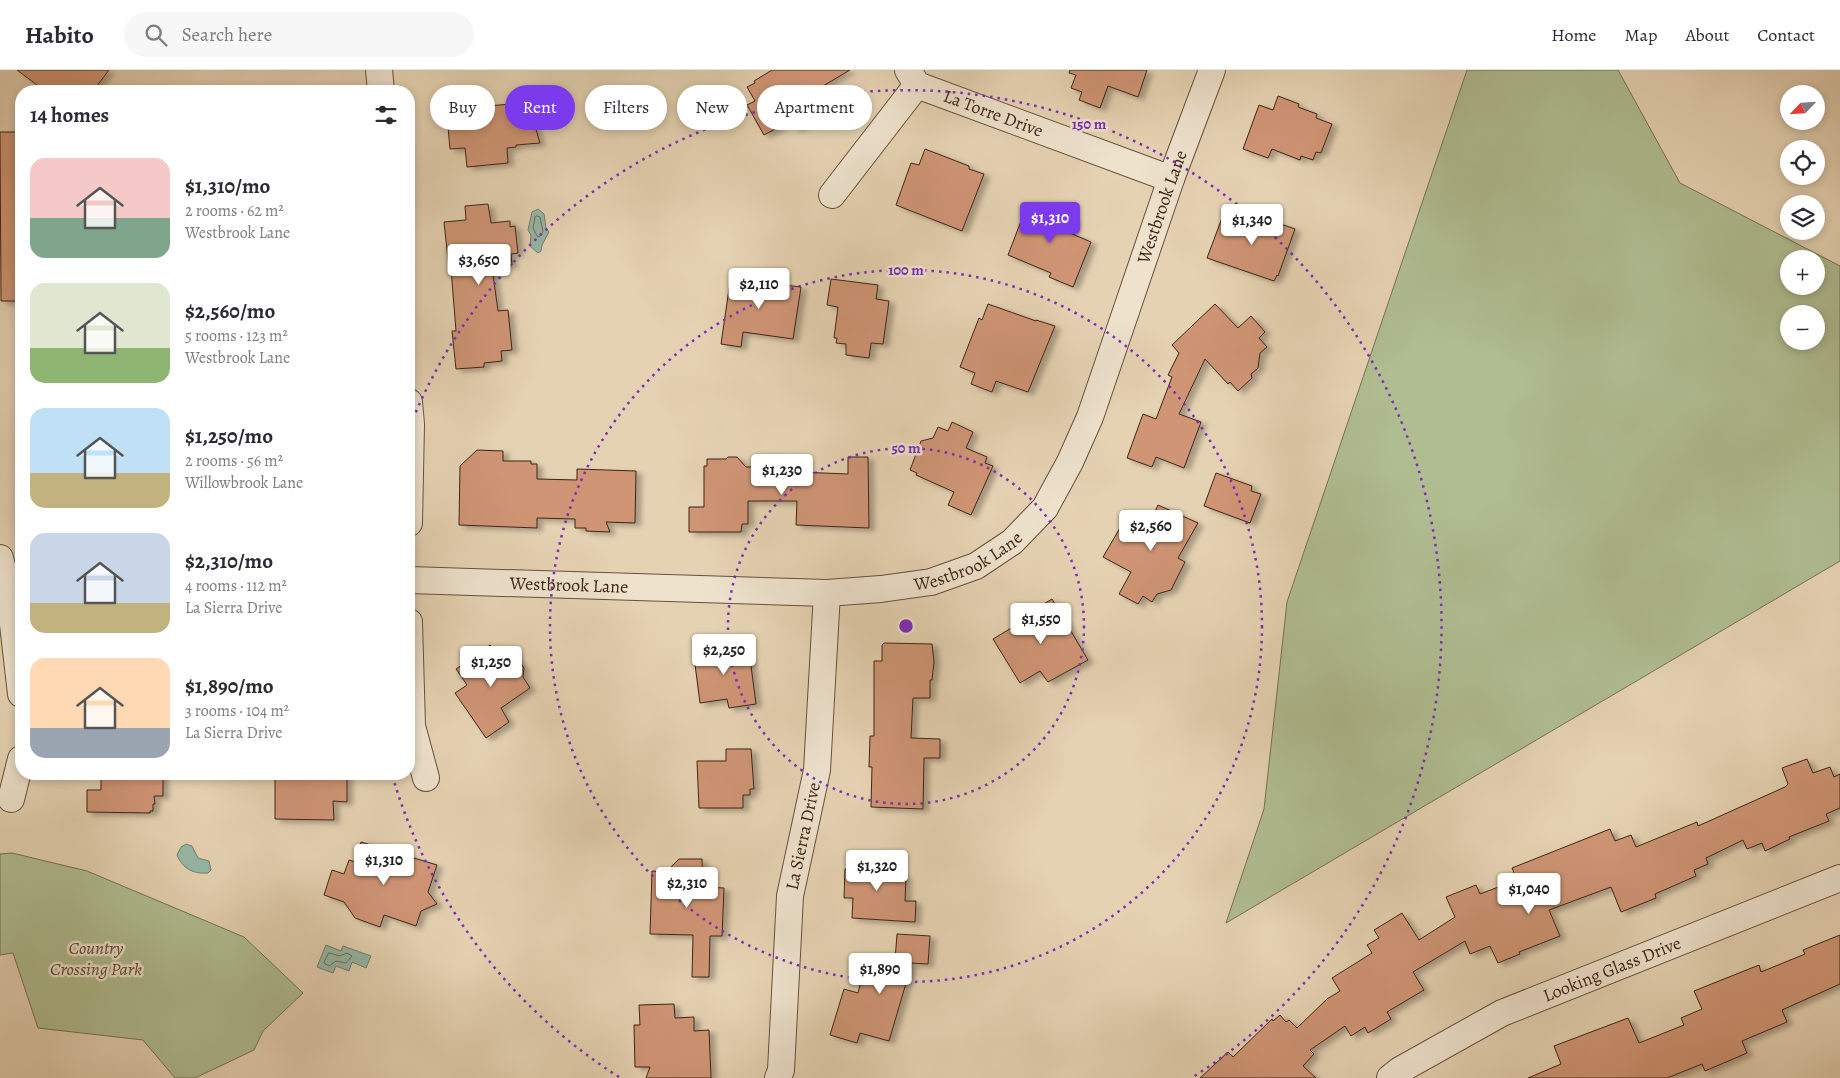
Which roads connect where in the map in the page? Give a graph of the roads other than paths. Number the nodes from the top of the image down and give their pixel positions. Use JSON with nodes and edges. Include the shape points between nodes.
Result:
{"nodes":[{"id":1,"x":379,"y":70,"type":"edge"},
{"id":2,"x":1212,"y":70,"type":"edge"},
{"id":3,"x":913,"y":78,"type":"edge"},
{"id":4,"x":380,"y":85,"type":"edge"},
{"id":5,"x":1171,"y":179,"type":"junction"},
{"id":6,"x":832,"y":195,"type":"dead end"},
{"id":7,"x":0,"y":558,"type":"edge"},
{"id":8,"x":415,"y":580,"type":"edge"},
{"id":9,"x":827,"y":593,"type":"junction"},
{"id":10,"x":15,"y":595,"type":"edge"},
{"id":11,"x":415,"y":737,"type":"edge"},
{"id":12,"x":426,"y":778,"type":"dead end"},
{"id":13,"x":16,"y":780,"type":"edge"},
{"id":14,"x":11,"y":799,"type":"dead end"},
{"id":15,"x":1840,"y":878,"type":"edge"},
{"id":16,"x":778,"y":1078,"type":"edge"},
{"id":17,"x":1390,"y":1078,"type":"edge"}],
"edges":[{"from":1,"to":4,"type":"street"},
{"from":2,"to":5,"type":"street","name":"Westbrook Lane"},
{"from":3,"to":5,"type":"street","name":"La Torre Drive"},
{"from":3,"to":6,"type":"street"},
{"from":5,"to":9,"type":"street","name":"Westbrook Lane","via":[[1090,417],[1045,508],[1012,542],[976,566],[931,582]]},
{"from":7,"to":10,"type":"street"},
{"from":8,"to":9,"type":"street","name":"Westbrook Lane"},
{"from":9,"to":16,"type":"street","name":"La Sierra Drive","via":[[817,770],[790,896]]},
{"from":11,"to":12,"type":"street"},
{"from":13,"to":14,"type":"street"},
{"from":15,"to":17,"type":"street","name":"Looking Glass Drive","via":[[1502,1013]]}]}
